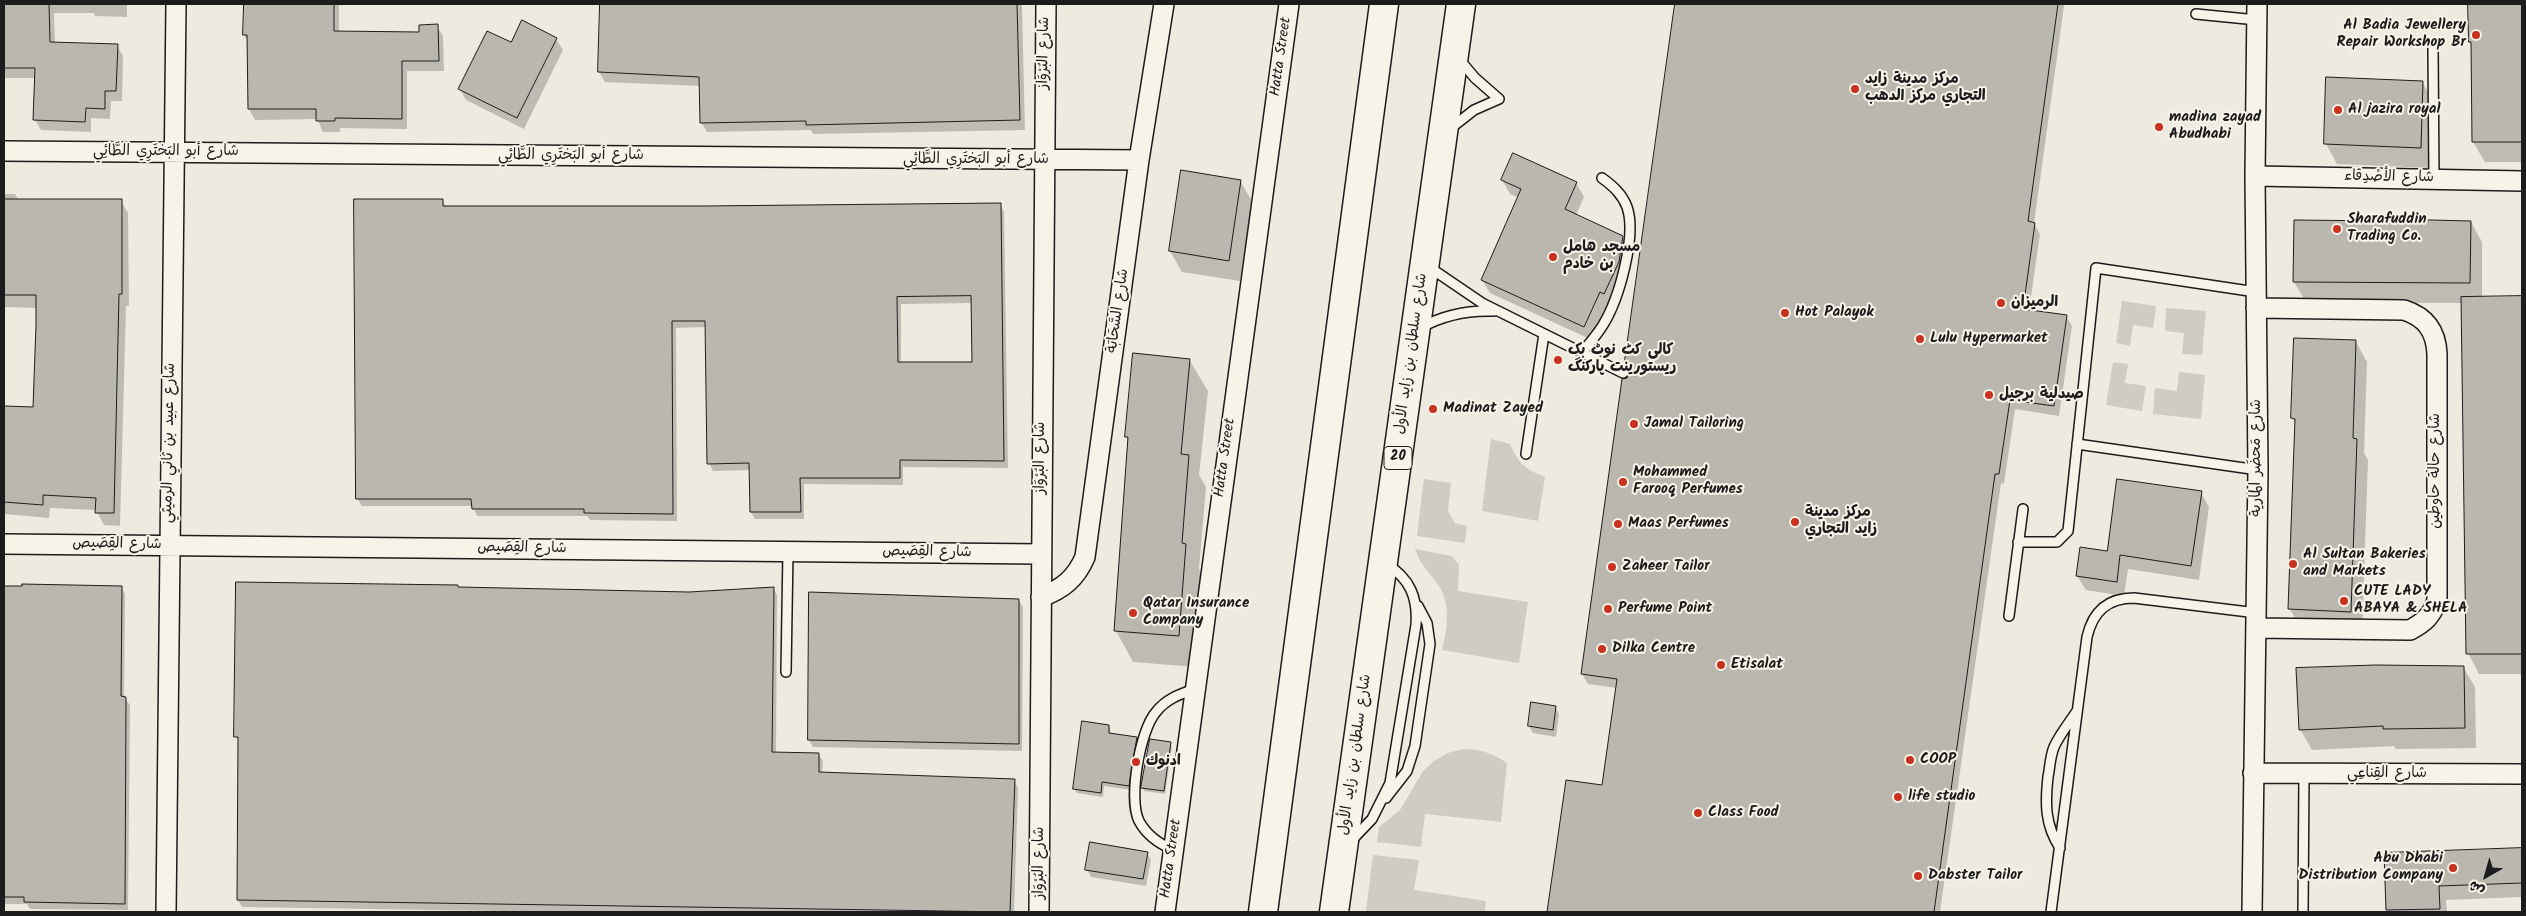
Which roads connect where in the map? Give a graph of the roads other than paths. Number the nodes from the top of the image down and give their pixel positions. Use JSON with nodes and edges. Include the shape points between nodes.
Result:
{"nodes":[{"id":1,"x":176,"y":4,"type":"edge"},
{"id":2,"x":1046,"y":4,"type":"edge"},
{"id":3,"x":1164,"y":4,"type":"edge"},
{"id":4,"x":1289,"y":4,"type":"edge"},
{"id":5,"x":1384,"y":4,"type":"edge"},
{"id":6,"x":1461,"y":4,"type":"edge"},
{"id":7,"x":2257,"y":12,"type":"edge"},
{"id":8,"x":2196,"y":14,"type":"dead end"},
{"id":9,"x":2433,"y":49,"type":"dead end"},
{"id":10,"x":1454,"y":53,"type":"junction"},
{"id":11,"x":1443,"y":137,"type":"junction"},
{"id":12,"x":4,"y":151,"type":"edge"},
{"id":13,"x":175,"y":152,"type":"junction"},
{"id":14,"x":1044,"y":160,"type":"junction"},
{"id":15,"x":1139,"y":160,"type":"junction"},
{"id":16,"x":2255,"y":176,"type":"junction"},
{"id":17,"x":1602,"y":178,"type":"dead end"},
{"id":18,"x":2434,"y":179,"type":"junction"},
{"id":19,"x":2522,"y":181,"type":"edge"},
{"id":20,"x":1425,"y":264,"type":"junction"},
{"id":21,"x":2256,"y":300,"type":"junction"},
{"id":22,"x":1498,"y":312,"type":"junction"},
{"id":23,"x":1415,"y":330,"type":"junction"},
{"id":24,"x":1544,"y":334,"type":"junction"},
{"id":25,"x":1582,"y":352,"type":"junction"},
{"id":26,"x":1623,"y":373,"type":"dead end"},
{"id":27,"x":2077,"y":444,"type":"junction"},
{"id":28,"x":1526,"y":454,"type":"dead end"},
{"id":29,"x":2258,"y":470,"type":"junction"},
{"id":30,"x":2023,"y":509,"type":"dead end"},
{"id":31,"x":2018,"y":542,"type":"junction"},
{"id":32,"x":4,"y":544,"type":"edge"},
{"id":33,"x":169,"y":545,"type":"junction"},
{"id":34,"x":788,"y":551,"type":"junction"},
{"id":35,"x":1041,"y":554,"type":"junction"},
{"id":36,"x":1383,"y":562,"type":"junction"},
{"id":37,"x":1041,"y":597,"type":"junction"},
{"id":38,"x":1416,"y":604,"type":"junction"},
{"id":39,"x":2009,"y":616,"type":"dead end"},
{"id":40,"x":2256,"y":620,"type":"junction"},
{"id":41,"x":786,"y":672,"type":"dead end"},
{"id":42,"x":1195,"y":689,"type":"junction"},
{"id":43,"x":2078,"y":708,"type":"junction"},
{"id":44,"x":2252,"y":773,"type":"junction"},
{"id":45,"x":2304,"y":774,"type":"junction"},
{"id":46,"x":2522,"y":774,"type":"edge"},
{"id":47,"x":1382,"y":801,"type":"junction"},
{"id":48,"x":1343,"y":848,"type":"junction"},
{"id":49,"x":2060,"y":848,"type":"junction"},
{"id":50,"x":1174,"y":850,"type":"junction"},
{"id":51,"x":1259,"y":907,"type":"edge"},
{"id":52,"x":166,"y":912,"type":"edge"},
{"id":53,"x":1039,"y":912,"type":"edge"},
{"id":54,"x":1165,"y":912,"type":"edge"},
{"id":55,"x":1334,"y":912,"type":"edge"},
{"id":56,"x":2051,"y":912,"type":"edge"},
{"id":57,"x":2252,"y":912,"type":"edge"},
{"id":58,"x":2303,"y":912,"type":"edge"}],
"edges":[{"from":1,"to":13,"type":"street","name":"شارع عبيد بن ثاني الرميثي"},
{"from":2,"to":14,"type":"street","name":"شارع البُرْوَاز"},
{"from":3,"to":15,"type":"street","name":"شارع السَّحَابَة"},
{"from":4,"to":42,"type":"street","name":"Hatta Street"},
{"from":5,"to":51,"type":"main road"},
{"from":6,"to":10,"type":"main road","name":"شارع سلطان بن زايد الأول","number":"20"},
{"from":7,"to":8,"type":"lane"},
{"from":7,"to":16,"type":"street","name":"شارع مَحضَر المارية"},
{"from":9,"to":18,"type":"lane"},
{"from":10,"to":11,"type":"main road","name":"شارع سلطان بن زايد الأول","number":"20"},
{"from":10,"to":11,"type":"lane","via":[[1499,99],[1474,110]]},
{"from":11,"to":20,"type":"main road","name":"شارع سلطان بن زايد الأول","number":"20"},
{"from":12,"to":13,"type":"street","name":"شارع أبو البَختَرِي الطَّائِي"},
{"from":13,"to":14,"type":"street","name":"شارع أبو البَختَرِي الطَّائِي"},
{"from":13,"to":33,"type":"street","name":"شارع عبيد بن ثاني الرميثي"},
{"from":14,"to":15,"type":"street","name":"شارع أبو البَختَرِي الطَّائِي"},
{"from":14,"to":35,"type":"street","name":"شارع البُرْوَاز"},
{"from":15,"to":37,"type":"street","name":"شارع السَّحَابَة","via":[[1085,557],[1071,580]]},
{"from":16,"to":18,"type":"street","name":"شارع الأصْدِقاء"},
{"from":16,"to":21,"type":"street","name":"شارع مَحضَر المارية"},
{"from":17,"to":25,"type":"lane","via":[[1626,205],[1630,229],[1612,308]]},
{"from":18,"to":19,"type":"street","name":"شارع الأصْدِقاء"},
{"from":20,"to":22,"type":"lane"},
{"from":20,"to":23,"type":"main road","name":"شارع سلطان بن زايد الأول","number":"20"},
{"from":21,"to":27,"type":"lane","via":[[2096,268]]},
{"from":21,"to":29,"type":"street","name":"شارع مَحضَر المارية"},
{"from":21,"to":40,"type":"street","name":"شارع حالة حاوطين","via":[[2404,310],[2416,314],[2432,331],[2437,354],[2437,601],[2423,624],[2410,630]]},
{"from":22,"to":23,"type":"lane","via":[[1452,315]]},
{"from":22,"to":24,"type":"lane"},
{"from":23,"to":36,"type":"main road","name":"شارع سلطان بن زايد الأول","number":"20"},
{"from":24,"to":25,"type":"lane"},
{"from":24,"to":28,"type":"lane"},
{"from":25,"to":26,"type":"lane"},
{"from":27,"to":29,"type":"lane"},
{"from":27,"to":31,"type":"lane","via":[[2070,523],[2064,538],[2045,544]]},
{"from":29,"to":40,"type":"street","name":"شارع مَحضَر المارية"},
{"from":30,"to":31,"type":"lane"},
{"from":31,"to":39,"type":"lane"},
{"from":32,"to":33,"type":"street","name":"شارع القِصَيص"},
{"from":33,"to":34,"type":"street","name":"شارع القِصَيص"},
{"from":33,"to":52,"type":"street","name":"شارع عبيد بن ثاني الرميثي"},
{"from":34,"to":35,"type":"street","name":"شارع القِصَيص"},
{"from":34,"to":41,"type":"lane"},
{"from":35,"to":37,"type":"street","name":"شارع البُرْوَاز"},
{"from":36,"to":38,"type":"lane","via":[[1407,581]]},
{"from":36,"to":48,"type":"main road","name":"شارع سلطان بن زايد الأول","number":"20"},
{"from":37,"to":53,"type":"street","name":"شارع البُرْوَاز"},
{"from":38,"to":47,"type":"lane","via":[[1416,625],[1395,763]]},
{"from":38,"to":47,"type":"lane","via":[[1427,623],[1430,644],[1415,746],[1403,777]]},
{"from":40,"to":43,"type":"lane","via":[[2134,598],[2120,598],[2108,603],[2090,624]]},
{"from":40,"to":44,"type":"street","name":"شارع مَحضَر المارية"},
{"from":42,"to":50,"type":"street","name":"Hatta Street"},
{"from":42,"to":50,"type":"lane","via":[[1166,701],[1155,712],[1147,725],[1139,754],[1135,804],[1138,820],[1159,844]]},
{"from":43,"to":49,"type":"lane"},
{"from":43,"to":49,"type":"lane","via":[[2050,760],[2046,816]]},
{"from":44,"to":45,"type":"street","name":"شارع القِناعِي"},
{"from":44,"to":57,"type":"street","name":"شارع مَحضَر المارية"},
{"from":45,"to":46,"type":"street","name":"شارع القِناعِي"},
{"from":45,"to":58,"type":"lane"},
{"from":47,"to":48,"type":"lane","via":[[1372,819]]},
{"from":48,"to":55,"type":"main road","name":"شارع سلطان بن زايد الأول","number":"20"},
{"from":49,"to":56,"type":"lane"},
{"from":50,"to":54,"type":"street","name":"Hatta Street"}]}
